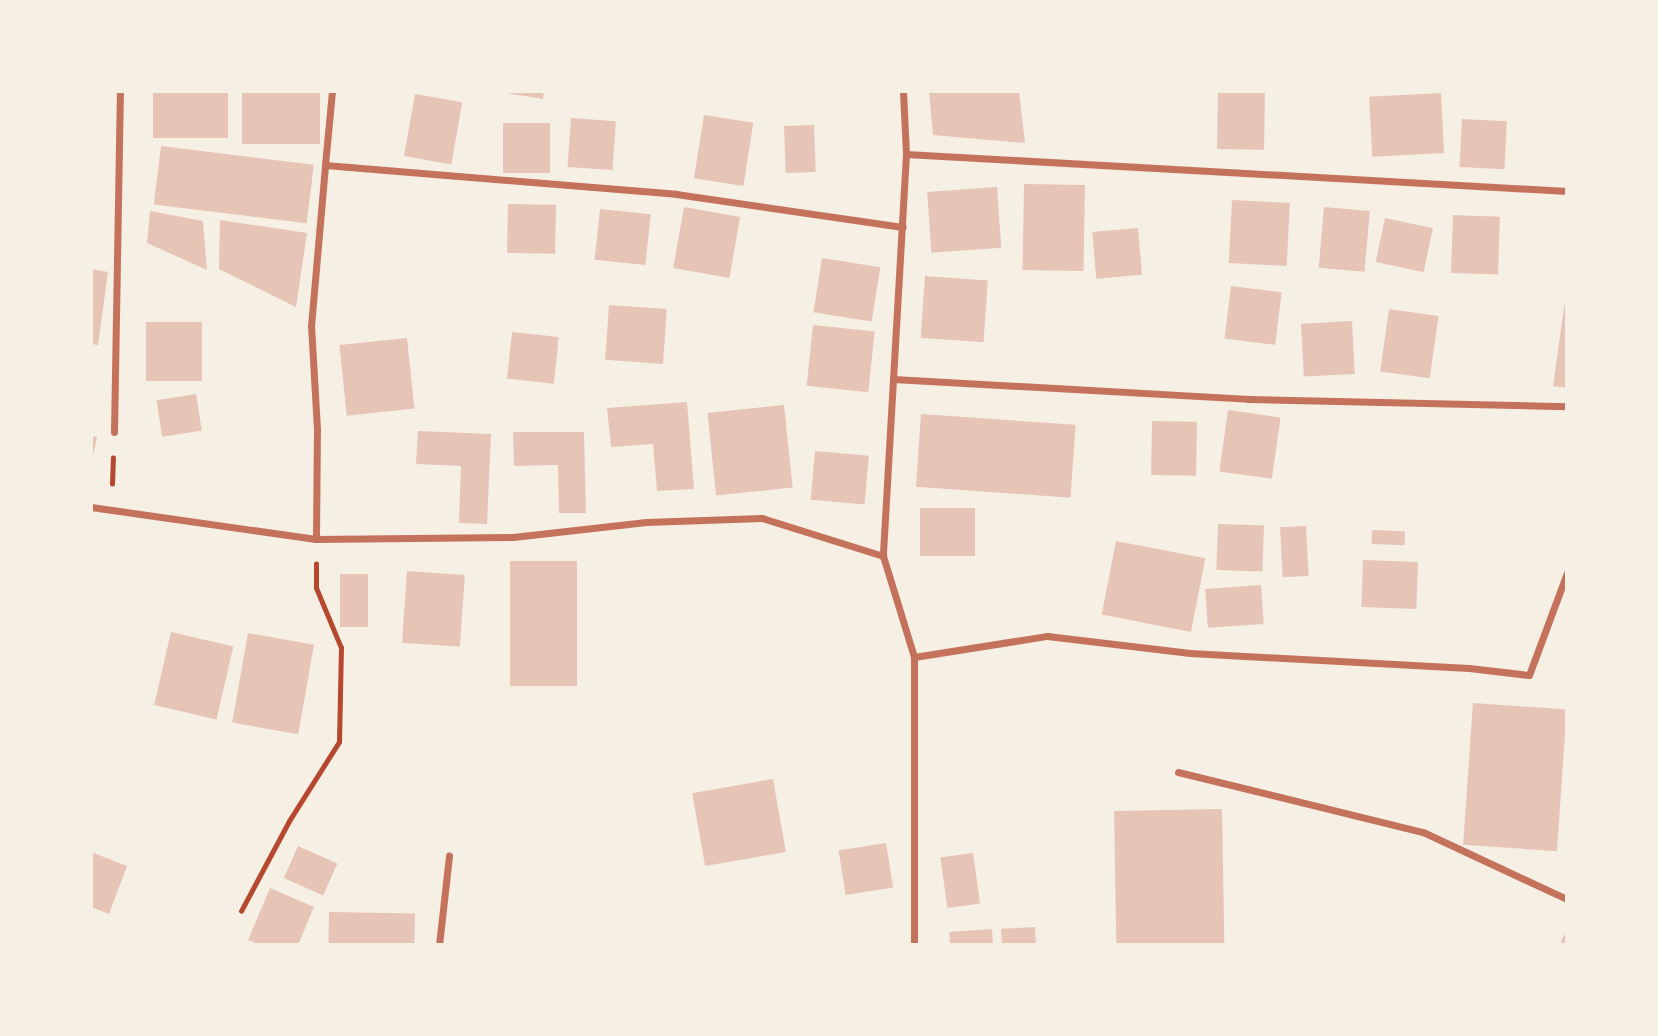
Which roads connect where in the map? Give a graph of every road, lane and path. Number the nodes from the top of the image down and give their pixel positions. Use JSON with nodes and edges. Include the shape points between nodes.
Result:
{"nodes":[{"id":1,"x":120,"y":91,"type":"edge"},
{"id":2,"x":332,"y":91,"type":"edge"},
{"id":3,"x":903,"y":91,"type":"edge"},
{"id":4,"x":906,"y":154,"type":"junction"},
{"id":5,"x":325,"y":165,"type":"junction"},
{"id":6,"x":1567,"y":191,"type":"edge"},
{"id":7,"x":903,"y":227,"type":"junction"},
{"id":8,"x":893,"y":379,"type":"junction"},
{"id":9,"x":1567,"y":406,"type":"edge"},
{"id":10,"x":114,"y":432,"type":"joint"},
{"id":11,"x":111,"y":497,"type":"dead end"},
{"id":12,"x":91,"y":507,"type":"edge"},
{"id":13,"x":316,"y":539,"type":"junction"},
{"id":14,"x":883,"y":556,"type":"junction"},
{"id":15,"x":1567,"y":573,"type":"edge"},
{"id":16,"x":915,"y":657,"type":"junction"},
{"id":17,"x":1178,"y":772,"type":"dead end"},
{"id":18,"x":449,"y":856,"type":"dead end"},
{"id":19,"x":1567,"y":899,"type":"edge"},
{"id":20,"x":241,"y":911,"type":"dead end"},
{"id":21,"x":439,"y":945,"type":"edge"},
{"id":22,"x":914,"y":945,"type":"edge"}],
"edges":[{"from":1,"to":10,"type":"street"},
{"from":2,"to":5,"type":"street"},
{"from":3,"to":4,"type":"street"},
{"from":4,"to":6,"type":"street"},
{"from":4,"to":7,"type":"street"},
{"from":5,"to":7,"type":"street","via":[[676,194]]},
{"from":5,"to":13,"type":"street","via":[[311,326]]},
{"from":7,"to":8,"type":"street"},
{"from":8,"to":9,"type":"street","via":[[1248,399]]},
{"from":8,"to":14,"type":"street"},
{"from":10,"to":11,"type":"path"},
{"from":12,"to":13,"type":"street"},
{"from":13,"to":14,"type":"street","via":[[513,537],[646,523],[762,518]]},
{"from":13,"to":20,"type":"path","via":[[316,588],[341,648],[340,742],[289,821]]},
{"from":14,"to":16,"type":"street"},
{"from":15,"to":16,"type":"street","via":[[1529,675],[1469,667],[1190,653],[1047,636]]},
{"from":16,"to":22,"type":"street","via":[[911,718]]},
{"from":17,"to":19,"type":"street","via":[[1423,831]]},
{"from":18,"to":21,"type":"street"}]}
